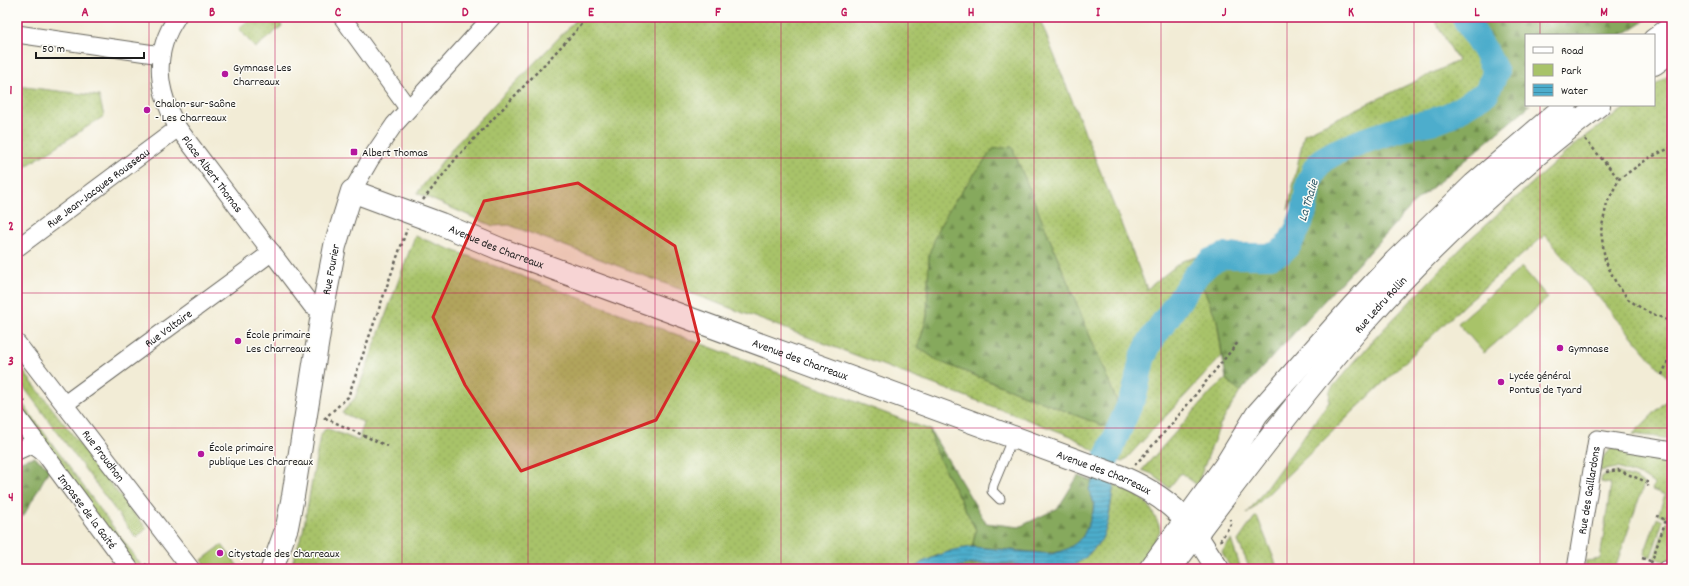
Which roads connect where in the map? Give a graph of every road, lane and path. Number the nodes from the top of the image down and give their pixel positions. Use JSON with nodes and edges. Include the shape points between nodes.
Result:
{"nodes":[{"id":1,"x":177,"y":17,"type":"edge"},
{"id":2,"x":342,"y":17,"type":"edge"},
{"id":3,"x":492,"y":17,"type":"edge"},
{"id":4,"x":589,"y":17,"type":"edge"},
{"id":5,"x":1672,"y":27,"type":"edge"},
{"id":6,"x":17,"y":34,"type":"edge"},
{"id":7,"x":1655,"y":39,"type":"edge"},
{"id":8,"x":1672,"y":51,"type":"edge"},
{"id":9,"x":161,"y":55,"type":"junction"},
{"id":10,"x":1655,"y":63,"type":"edge"},
{"id":11,"x":1565,"y":106,"type":"edge"},
{"id":12,"x":1598,"y":106,"type":"edge"},
{"id":13,"x":408,"y":108,"type":"junction"},
{"id":14,"x":178,"y":128,"type":"junction"},
{"id":15,"x":1581,"y":135,"type":"dead end"},
{"id":16,"x":1672,"y":147,"type":"edge"},
{"id":17,"x":1619,"y":180,"type":"junction"},
{"id":18,"x":352,"y":191,"type":"junction"},
{"id":19,"x":420,"y":204,"type":"dead end"},
{"id":20,"x":408,"y":226,"type":"dead end"},
{"id":21,"x":17,"y":248,"type":"edge"},
{"id":22,"x":272,"y":252,"type":"junction"},
{"id":23,"x":323,"y":308,"type":"junction"},
{"id":24,"x":1672,"y":322,"type":"edge"},
{"id":25,"x":1240,"y":340,"type":"dead end"},
{"id":26,"x":17,"y":343,"type":"edge"},
{"id":27,"x":1672,"y":354,"type":"edge"},
{"id":28,"x":1662,"y":375,"type":"dead end"},
{"id":29,"x":65,"y":404,"type":"junction"},
{"id":30,"x":17,"y":416,"type":"edge"},
{"id":31,"x":325,"y":418,"type":"junction"},
{"id":32,"x":322,"y":421,"type":"dead end"},
{"id":33,"x":1014,"y":436,"type":"junction"},
{"id":34,"x":387,"y":446,"type":"dead end"},
{"id":35,"x":17,"y":451,"type":"edge"},
{"id":36,"x":1672,"y":451,"type":"edge"},
{"id":37,"x":45,"y":454,"type":"junction"},
{"id":38,"x":1125,"y":478,"type":"junction"},
{"id":39,"x":1591,"y":479,"type":"junction"},
{"id":40,"x":1648,"y":486,"type":"dead end"},
{"id":41,"x":1000,"y":499,"type":"dead end"},
{"id":42,"x":1657,"y":516,"type":"dead end"},
{"id":43,"x":1230,"y":517,"type":"dead end"},
{"id":44,"x":1190,"y":528,"type":"junction"},
{"id":45,"x":1214,"y":563,"type":"edge"},
{"id":46,"x":130,"y":569,"type":"edge"},
{"id":47,"x":191,"y":569,"type":"edge"},
{"id":48,"x":272,"y":569,"type":"edge"},
{"id":49,"x":1150,"y":569,"type":"edge"},
{"id":50,"x":1170,"y":569,"type":"edge"},
{"id":51,"x":1576,"y":569,"type":"edge"},
{"id":52,"x":1649,"y":569,"type":"edge"}],
"edges":[{"from":1,"to":9,"type":"street","name":"Place Albert Thomas","via":[[171,26]]},
{"from":2,"to":13,"type":"street"},
{"from":3,"to":13,"type":"street","name":"Rue Fourier"},
{"from":4,"to":19,"type":"path","via":[[458,156]]},
{"from":5,"to":7,"type":"main road"},
{"from":6,"to":9,"type":"street"},
{"from":8,"to":10,"type":"main road"},
{"from":9,"to":14,"type":"street","name":"Place Albert Thomas","via":[[160,83],[170,114]]},
{"from":11,"to":44,"type":"main road","name":"Rue Ledru Rollin","via":[[1474,184],[1395,261],[1257,414]]},
{"from":12,"to":44,"type":"main road","name":"Rue Ledru Rollin","via":[[1488,197],[1446,237],[1368,318]]},
{"from":13,"to":18,"type":"street","name":"Rue Fourier","via":[[384,136]]},
{"from":14,"to":21,"type":"street","name":"Rue Jean-Jacques Rousseau"},
{"from":14,"to":22,"type":"street","name":"Place Albert Thomas"},
{"from":15,"to":17,"type":"path"},
{"from":16,"to":17,"type":"path","via":[[1650,158]]},
{"from":17,"to":24,"type":"path","via":[[1607,203],[1601,231],[1605,260],[1616,283],[1629,300],[1646,311]]},
{"from":18,"to":23,"type":"main road","name":"Rue Fourier","via":[[335,246]]},
{"from":18,"to":33,"type":"main road","name":"Avenue des Charreaux","via":[[508,252]]},
{"from":20,"to":31,"type":"path","via":[[348,397]]},
{"from":22,"to":23,"type":"street","name":"Place Albert Thomas","via":[[312,306]]},
{"from":22,"to":29,"type":"street","name":"Rue Voltaire"},
{"from":23,"to":48,"type":"main road","name":"Rue Fourier","via":[[287,527]]},
{"from":25,"to":38,"type":"path"},
{"from":26,"to":29,"type":"street","name":"Rue Proudhon"},
{"from":27,"to":28,"type":"path"},
{"from":29,"to":47,"type":"street","name":"Rue Proudhon"},
{"from":30,"to":37,"type":"street","name":"Impasse de la Gaité"},
{"from":31,"to":32,"type":"path"},
{"from":31,"to":34,"type":"path"},
{"from":33,"to":38,"type":"main road","name":"Avenue des Charreaux"},
{"from":33,"to":41,"type":"lane","via":[[993,485],[992,491]]},
{"from":35,"to":37,"type":"street","name":"Impasse de la Gaité","via":[[30,445]]},
{"from":36,"to":39,"type":"street","name":"Rue des Gaillardons","via":[[1597,439]]},
{"from":37,"to":46,"type":"street","name":"Impasse de la Gaité"},
{"from":38,"to":44,"type":"main road","name":"Avenue des Charreaux","via":[[1157,496]]},
{"from":39,"to":40,"type":"path","via":[[1598,474],[1618,470],[1650,483]]},
{"from":39,"to":51,"type":"street","name":"Rue des Gaillardons"},
{"from":42,"to":52,"type":"path","via":[[1666,520]]},
{"from":43,"to":45,"type":"path","via":[[1231,524]]},
{"from":44,"to":45,"type":"main road","name":"Avenue des Charreaux"},
{"from":44,"to":49,"type":"main road"},
{"from":44,"to":50,"type":"main road"}]}
